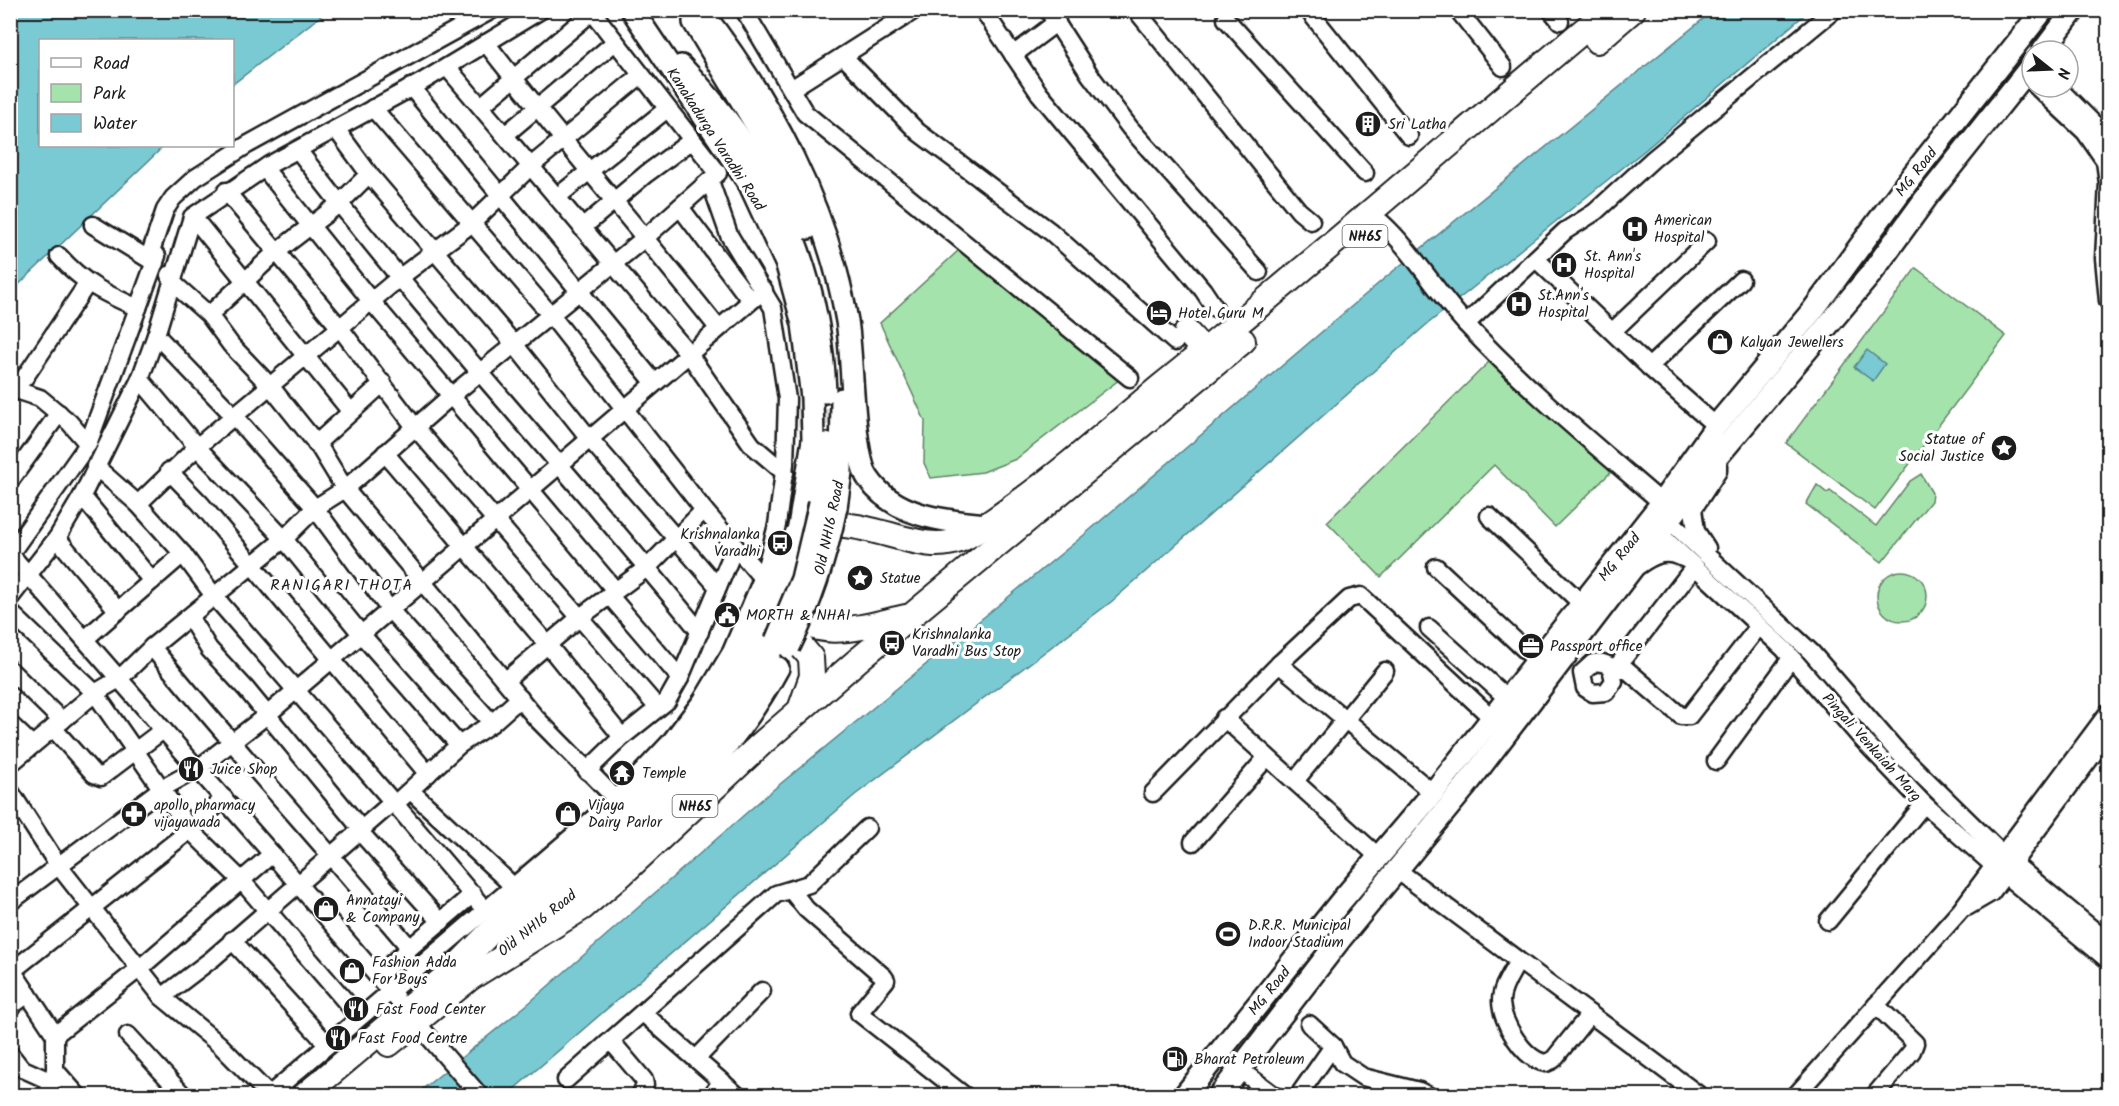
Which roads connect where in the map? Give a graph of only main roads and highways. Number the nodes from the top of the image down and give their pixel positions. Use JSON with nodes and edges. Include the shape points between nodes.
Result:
{"nodes":[{"id":1,"x":632,"y":10,"type":"edge"},
{"id":2,"x":688,"y":10,"type":"edge"},
{"id":3,"x":700,"y":10,"type":"edge"},
{"id":4,"x":1608,"y":10,"type":"edge"},
{"id":5,"x":1633,"y":10,"type":"edge"},
{"id":6,"x":2043,"y":10,"type":"edge"},
{"id":7,"x":2074,"y":10,"type":"edge"},
{"id":8,"x":646,"y":30,"type":"junction"},
{"id":9,"x":2052,"y":39,"type":"edge"},
{"id":10,"x":2020,"y":88,"type":"edge"},
{"id":11,"x":1440,"y":161,"type":"junction"},
{"id":12,"x":1181,"y":337,"type":"road end"},
{"id":13,"x":1204,"y":352,"type":"junction"},
{"id":14,"x":828,"y":505,"type":"junction"},
{"id":15,"x":1658,"y":517,"type":"junction"},
{"id":16,"x":987,"y":525,"type":"junction"},
{"id":17,"x":798,"y":533,"type":"junction"},
{"id":18,"x":964,"y":538,"type":"junction"},
{"id":19,"x":977,"y":560,"type":"junction"},
{"id":20,"x":769,"y":585,"type":"junction"},
{"id":21,"x":908,"y":617,"type":"junction"},
{"id":22,"x":775,"y":639,"type":"junction"},
{"id":23,"x":800,"y":709,"type":"junction"},
{"id":24,"x":1388,"y":864,"type":"junction"},
{"id":25,"x":460,"y":976,"type":"junction"},
{"id":26,"x":411,"y":1015,"type":"junction"},
{"id":27,"x":304,"y":1095,"type":"edge"},
{"id":28,"x":327,"y":1095,"type":"edge"},
{"id":29,"x":1184,"y":1095,"type":"edge"},
{"id":30,"x":1219,"y":1095,"type":"edge"}],
"edges":[{"from":1,"to":8,"type":"main road"},
{"from":2,"to":14,"type":"main road","name":"Old NH16 Road","via":[[785,178],[806,222],[821,268],[840,360],[843,422],[841,472]]},
{"from":3,"to":16,"type":"main road","via":[[765,108],[798,168],[820,222],[847,319],[859,450],[867,476],[881,493],[918,514],[947,522]]},
{"from":4,"to":11,"type":"highway","number":"NH65"},
{"from":5,"to":11,"type":"highway","number":"NH65"},
{"from":6,"to":15,"type":"main road","name":"MG Road","via":[[1813,310],[1716,426]]},
{"from":7,"to":9,"type":"main road"},
{"from":8,"to":14,"type":"main road","name":"Old NH16 Road","via":[[737,131],[790,223],[814,301],[824,354]]},
{"from":8,"to":17,"type":"main road","name":"Kanakadurga Varadhi Road","via":[[750,185],[787,265],[803,324],[812,398],[813,440]]},
{"from":10,"to":15,"type":"main road","name":"MG Road","via":[[1718,456]]},
{"from":11,"to":13,"type":"highway","number":"NH65"},
{"from":11,"to":19,"type":"highway","number":"NH65","via":[[1386,226]]},
{"from":12,"to":13,"type":"highway"},
{"from":13,"to":16,"type":"highway","number":"NH65","via":[[1041,486]]},
{"from":14,"to":22,"type":"main road","name":"Old NH16 Road","bridge":true,"via":[[821,571],[806,613]]},
{"from":15,"to":24,"type":"main road","name":"MG Road","via":[[1581,604],[1433,793]]},
{"from":15,"to":24,"type":"main road","name":"MG Road","via":[[1629,572],[1465,787]]},
{"from":16,"to":18,"type":"highway","number":"NH65"},
{"from":17,"to":18,"type":"highway","number":"NH65","via":[[809,528],[849,525],[937,545]]},
{"from":17,"to":20,"type":"highway","number":"NH65"},
{"from":18,"to":19,"type":"highway"},
{"from":19,"to":21,"type":"highway","number":"NH65"},
{"from":20,"to":21,"type":"highway","via":[[793,619],[819,630]]},
{"from":20,"to":22,"type":"highway","number":"NH65"},
{"from":21,"to":23,"type":"highway","number":"NH65"},
{"from":22,"to":23,"type":"highway","via":[[773,632],[798,642],[812,658],[812,676]]},
{"from":22,"to":25,"type":"highway","number":"NH65","via":[[727,692],[692,744],[649,790],[551,871]]},
{"from":22,"to":25,"type":"main road","name":"Old NH16 Road","via":[[763,695],[693,787],[644,835]]},
{"from":23,"to":25,"type":"highway","number":"NH65","via":[[582,908]]},
{"from":24,"to":29,"type":"main road","name":"MG Road","via":[[1342,900]]},
{"from":24,"to":30,"type":"main road","name":"MG Road"},
{"from":25,"to":26,"type":"highway","number":"NH65"},
{"from":26,"to":27,"type":"highway","number":"NH65"},
{"from":26,"to":28,"type":"highway","number":"NH65"}]}
